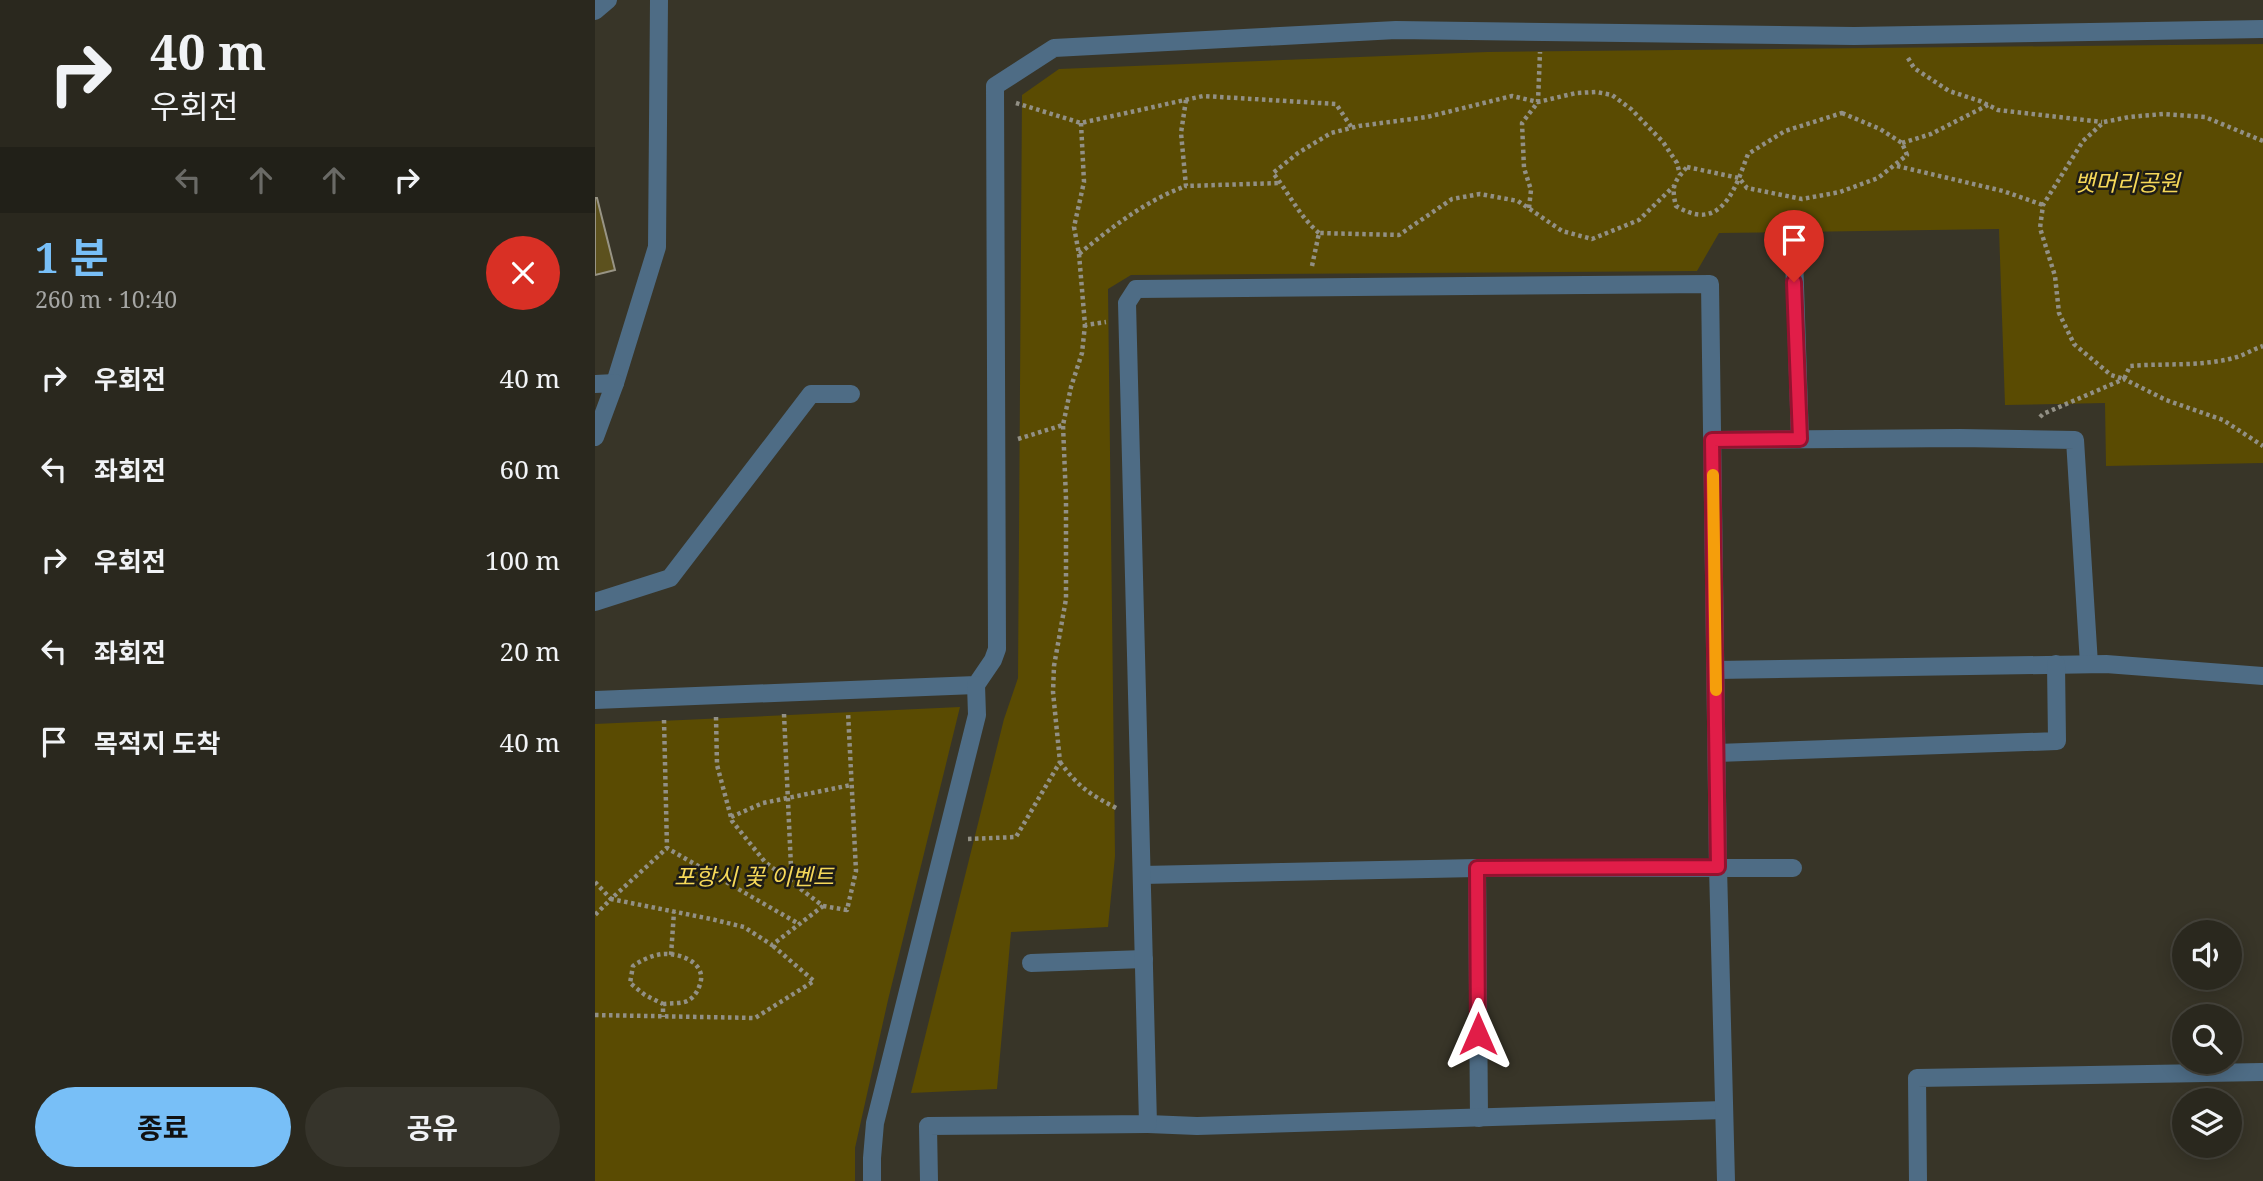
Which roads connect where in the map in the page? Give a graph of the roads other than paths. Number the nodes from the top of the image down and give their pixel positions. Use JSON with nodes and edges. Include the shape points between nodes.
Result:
{"nodes":[{"id":1,"x":608,"y":0,"type":"edge"},
{"id":2,"x":659,"y":0,"type":"edge"},
{"id":3,"x":595,"y":11,"type":"edge"},
{"id":4,"x":2263,"y":29,"type":"edge"},
{"id":5,"x":1794,"y":256,"type":"dead end"},
{"id":6,"x":615,"y":383,"type":"junction"},
{"id":7,"x":595,"y":384,"type":"edge"},
{"id":8,"x":851,"y":394,"type":"dead end"},
{"id":9,"x":595,"y":437,"type":"edge"},
{"id":10,"x":1800,"y":439,"type":"junction"},
{"id":11,"x":1712,"y":440,"type":"junction"},
{"id":12,"x":595,"y":602,"type":"edge"},
{"id":13,"x":2056,"y":664,"type":"junction"},
{"id":14,"x":2089,"y":664,"type":"junction"},
{"id":15,"x":1716,"y":670,"type":"junction"},
{"id":16,"x":2263,"y":676,"type":"edge"},
{"id":17,"x":976,"y":685,"type":"junction"},
{"id":18,"x":595,"y":700,"type":"edge"},
{"id":19,"x":1717,"y":752,"type":"junction"},
{"id":20,"x":1718,"y":867,"type":"junction"},
{"id":21,"x":1477,"y":868,"type":"junction"},
{"id":22,"x":1793,"y":868,"type":"dead end"},
{"id":23,"x":1142,"y":875,"type":"junction"},
{"id":24,"x":1144,"y":959,"type":"junction"},
{"id":25,"x":1031,"y":964,"type":"dead end"},
{"id":26,"x":2263,"y":1072,"type":"edge"},
{"id":27,"x":1724,"y":1110,"type":"junction"},
{"id":28,"x":1479,"y":1118,"type":"junction"},
{"id":29,"x":1148,"y":1124,"type":"junction"},
{"id":30,"x":872,"y":1181,"type":"edge"},
{"id":31,"x":929,"y":1181,"type":"edge"},
{"id":32,"x":1726,"y":1181,"type":"edge"},
{"id":33,"x":1918,"y":1181,"type":"edge"}],
"edges":[{"from":1,"to":3,"type":"lane"},
{"from":2,"to":6,"type":"lane","via":[[657,247]]},
{"from":4,"to":17,"type":"lane","via":[[1896,36],[1396,30],[1054,48],[995,86],[997,649]]},
{"from":5,"to":10,"type":"lane"},
{"from":6,"to":7,"type":"lane"},
{"from":6,"to":9,"type":"lane"},
{"from":8,"to":12,"type":"lane","via":[[811,394],[670,578]]},
{"from":10,"to":11,"type":"lane"},
{"from":10,"to":14,"type":"lane","via":[[2074,440]]},
{"from":11,"to":15,"type":"lane"},
{"from":11,"to":23,"type":"lane","via":[[1710,284],[1136,289],[1127,303]]},
{"from":13,"to":14,"type":"lane"},
{"from":13,"to":15,"type":"lane"},
{"from":13,"to":19,"type":"lane","via":[[2057,741]]},
{"from":14,"to":16,"type":"lane"},
{"from":15,"to":19,"type":"lane"},
{"from":17,"to":18,"type":"lane"},
{"from":17,"to":30,"type":"lane","via":[[977,715],[876,1123]]},
{"from":19,"to":20,"type":"lane"},
{"from":20,"to":21,"type":"lane"},
{"from":20,"to":22,"type":"lane"},
{"from":20,"to":27,"type":"lane"},
{"from":21,"to":23,"type":"lane"},
{"from":21,"to":28,"type":"lane"},
{"from":23,"to":24,"type":"lane"},
{"from":24,"to":25,"type":"lane"},
{"from":24,"to":29,"type":"lane"},
{"from":26,"to":33,"type":"lane","via":[[1917,1078]]},
{"from":27,"to":28,"type":"lane"},
{"from":27,"to":32,"type":"lane"},
{"from":28,"to":29,"type":"lane"},
{"from":29,"to":31,"type":"lane","via":[[928,1126]]}]}
